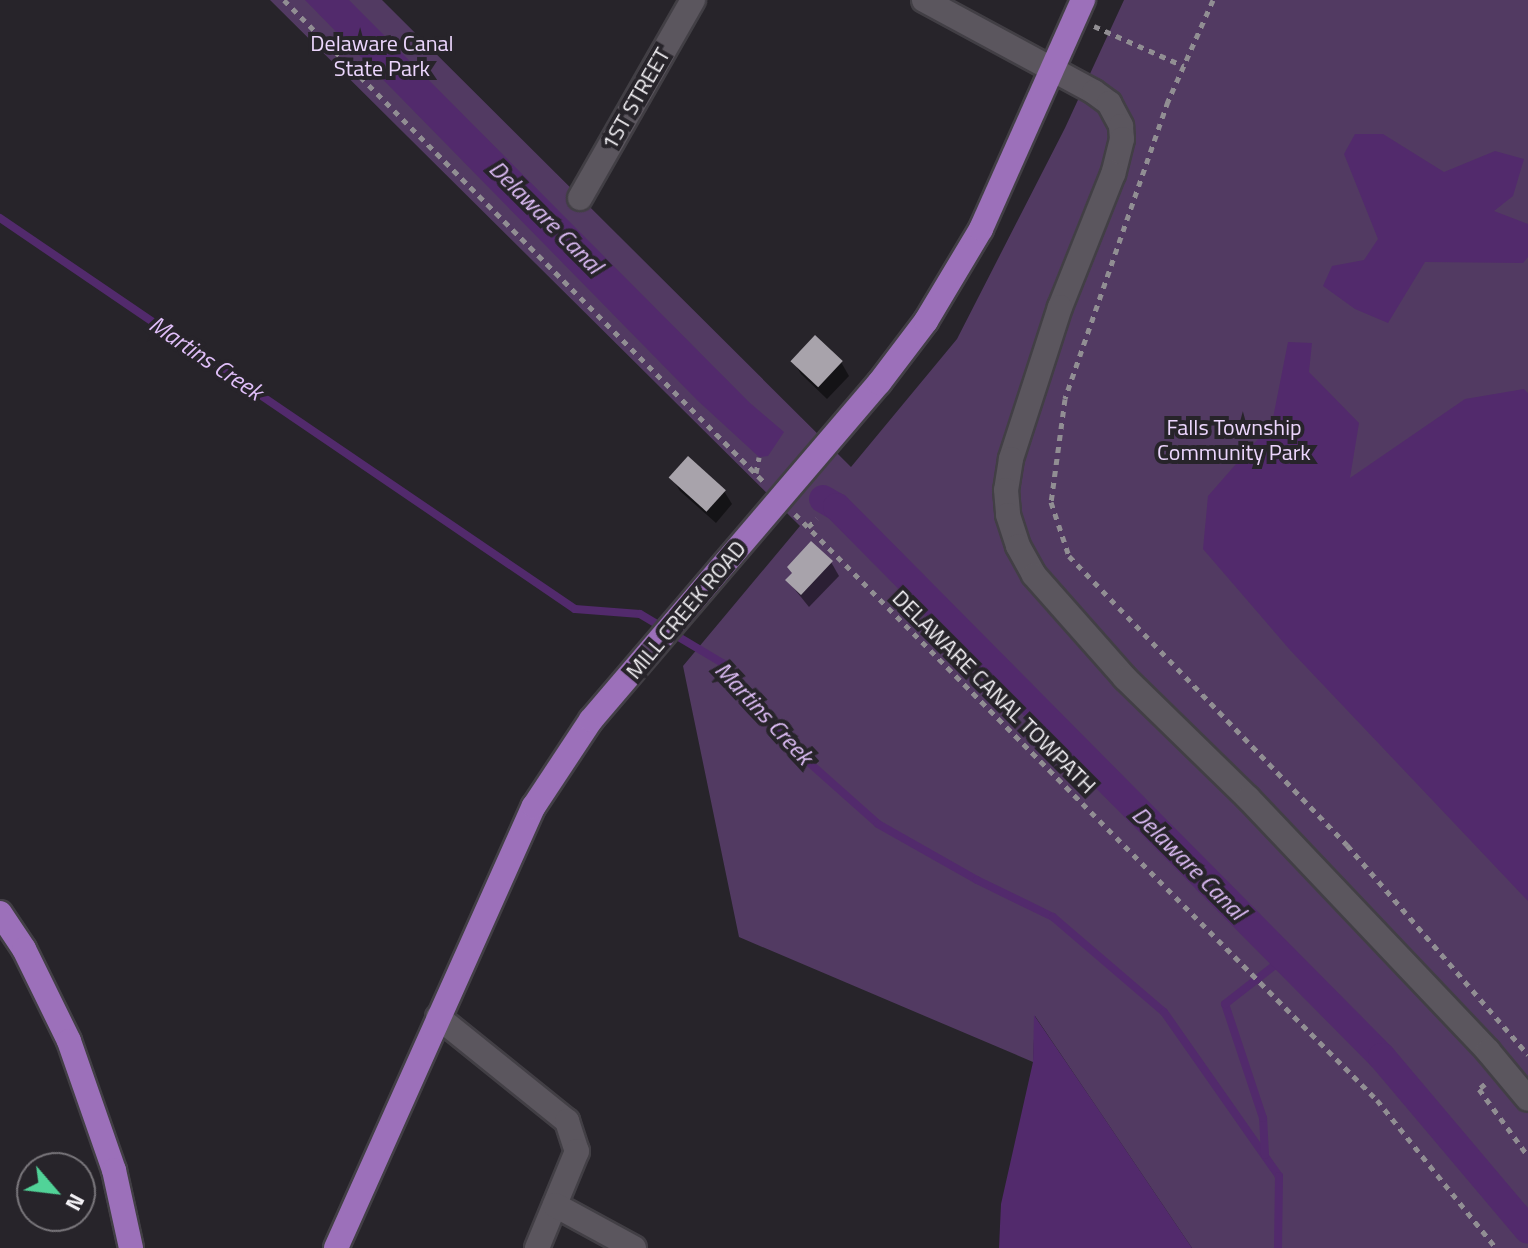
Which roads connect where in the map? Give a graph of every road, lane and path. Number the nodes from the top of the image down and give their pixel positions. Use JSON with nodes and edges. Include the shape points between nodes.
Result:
{"nodes":[{"id":1,"x":284,"y":0,"type":"edge"},
{"id":2,"x":693,"y":0,"type":"edge"},
{"id":3,"x":924,"y":0,"type":"edge"},
{"id":4,"x":1213,"y":0,"type":"edge"},
{"id":5,"x":1079,"y":9,"type":"edge"},
{"id":6,"x":1184,"y":66,"type":"junction"},
{"id":7,"x":1051,"y":70,"type":"junction"},
{"id":8,"x":580,"y":198,"type":"dead end"},
{"id":9,"x":759,"y":457,"type":"dead end"},
{"id":10,"x":792,"y":511,"type":"dead end"},
{"id":11,"x":817,"y":519,"type":"dead end"},
{"id":12,"x":808,"y":527,"type":"junction"},
{"id":13,"x":0,"y":913,"type":"edge"},
{"id":14,"x":438,"y":1017,"type":"junction"},
{"id":15,"x":1528,"y":1055,"type":"edge"},
{"id":16,"x":1503,"y":1069,"type":"junction"},
{"id":17,"x":1528,"y":1099,"type":"edge"},
{"id":18,"x":1528,"y":1156,"type":"edge"},
{"id":19,"x":555,"y":1205,"type":"junction"},
{"id":20,"x":131,"y":1248,"type":"edge"},
{"id":21,"x":336,"y":1248,"type":"edge"},
{"id":22,"x":537,"y":1248,"type":"edge"},
{"id":23,"x":634,"y":1248,"type":"edge"},
{"id":24,"x":1496,"y":1248,"type":"edge"}],
"edges":[{"from":1,"to":9,"type":"path","via":[[755,474]]},
{"from":2,"to":8,"type":"street","name":"1ST STREET"},
{"from":3,"to":7,"type":"street"},
{"from":4,"to":6,"type":"path"},
{"from":5,"to":6,"type":"path"},
{"from":5,"to":7,"type":"main road","name":"MILL CREEK ROAD"},
{"from":6,"to":15,"type":"path","via":[[1065,399],[1051,502],[1069,556],[1347,845]]},
{"from":7,"to":14,"type":"main road","name":"MILL CREEK ROAD","via":[[981,229],[926,321],[591,720],[534,806]]},
{"from":7,"to":16,"type":"street","via":[[1109,103],[1122,139],[1011,459],[1008,515],[1018,546],[1054,601],[1115,667],[1248,798]]},
{"from":10,"to":12,"type":"path","name":"DELAWARE CANAL TOWPATH"},
{"from":11,"to":12,"type":"path"},
{"from":12,"to":24,"type":"path","name":"DELAWARE CANAL TOWPATH","via":[[1377,1100]]},
{"from":13,"to":20,"type":"main road","via":[[24,949],[69,1041],[114,1170]]},
{"from":14,"to":19,"type":"street","via":[[567,1121],[577,1151]]},
{"from":14,"to":21,"type":"main road","name":"MILL CREEK ROAD"},
{"from":16,"to":17,"type":"street"},
{"from":16,"to":18,"type":"path","via":[[1479,1089]]},
{"from":19,"to":22,"type":"street"},
{"from":19,"to":23,"type":"street"}]}
